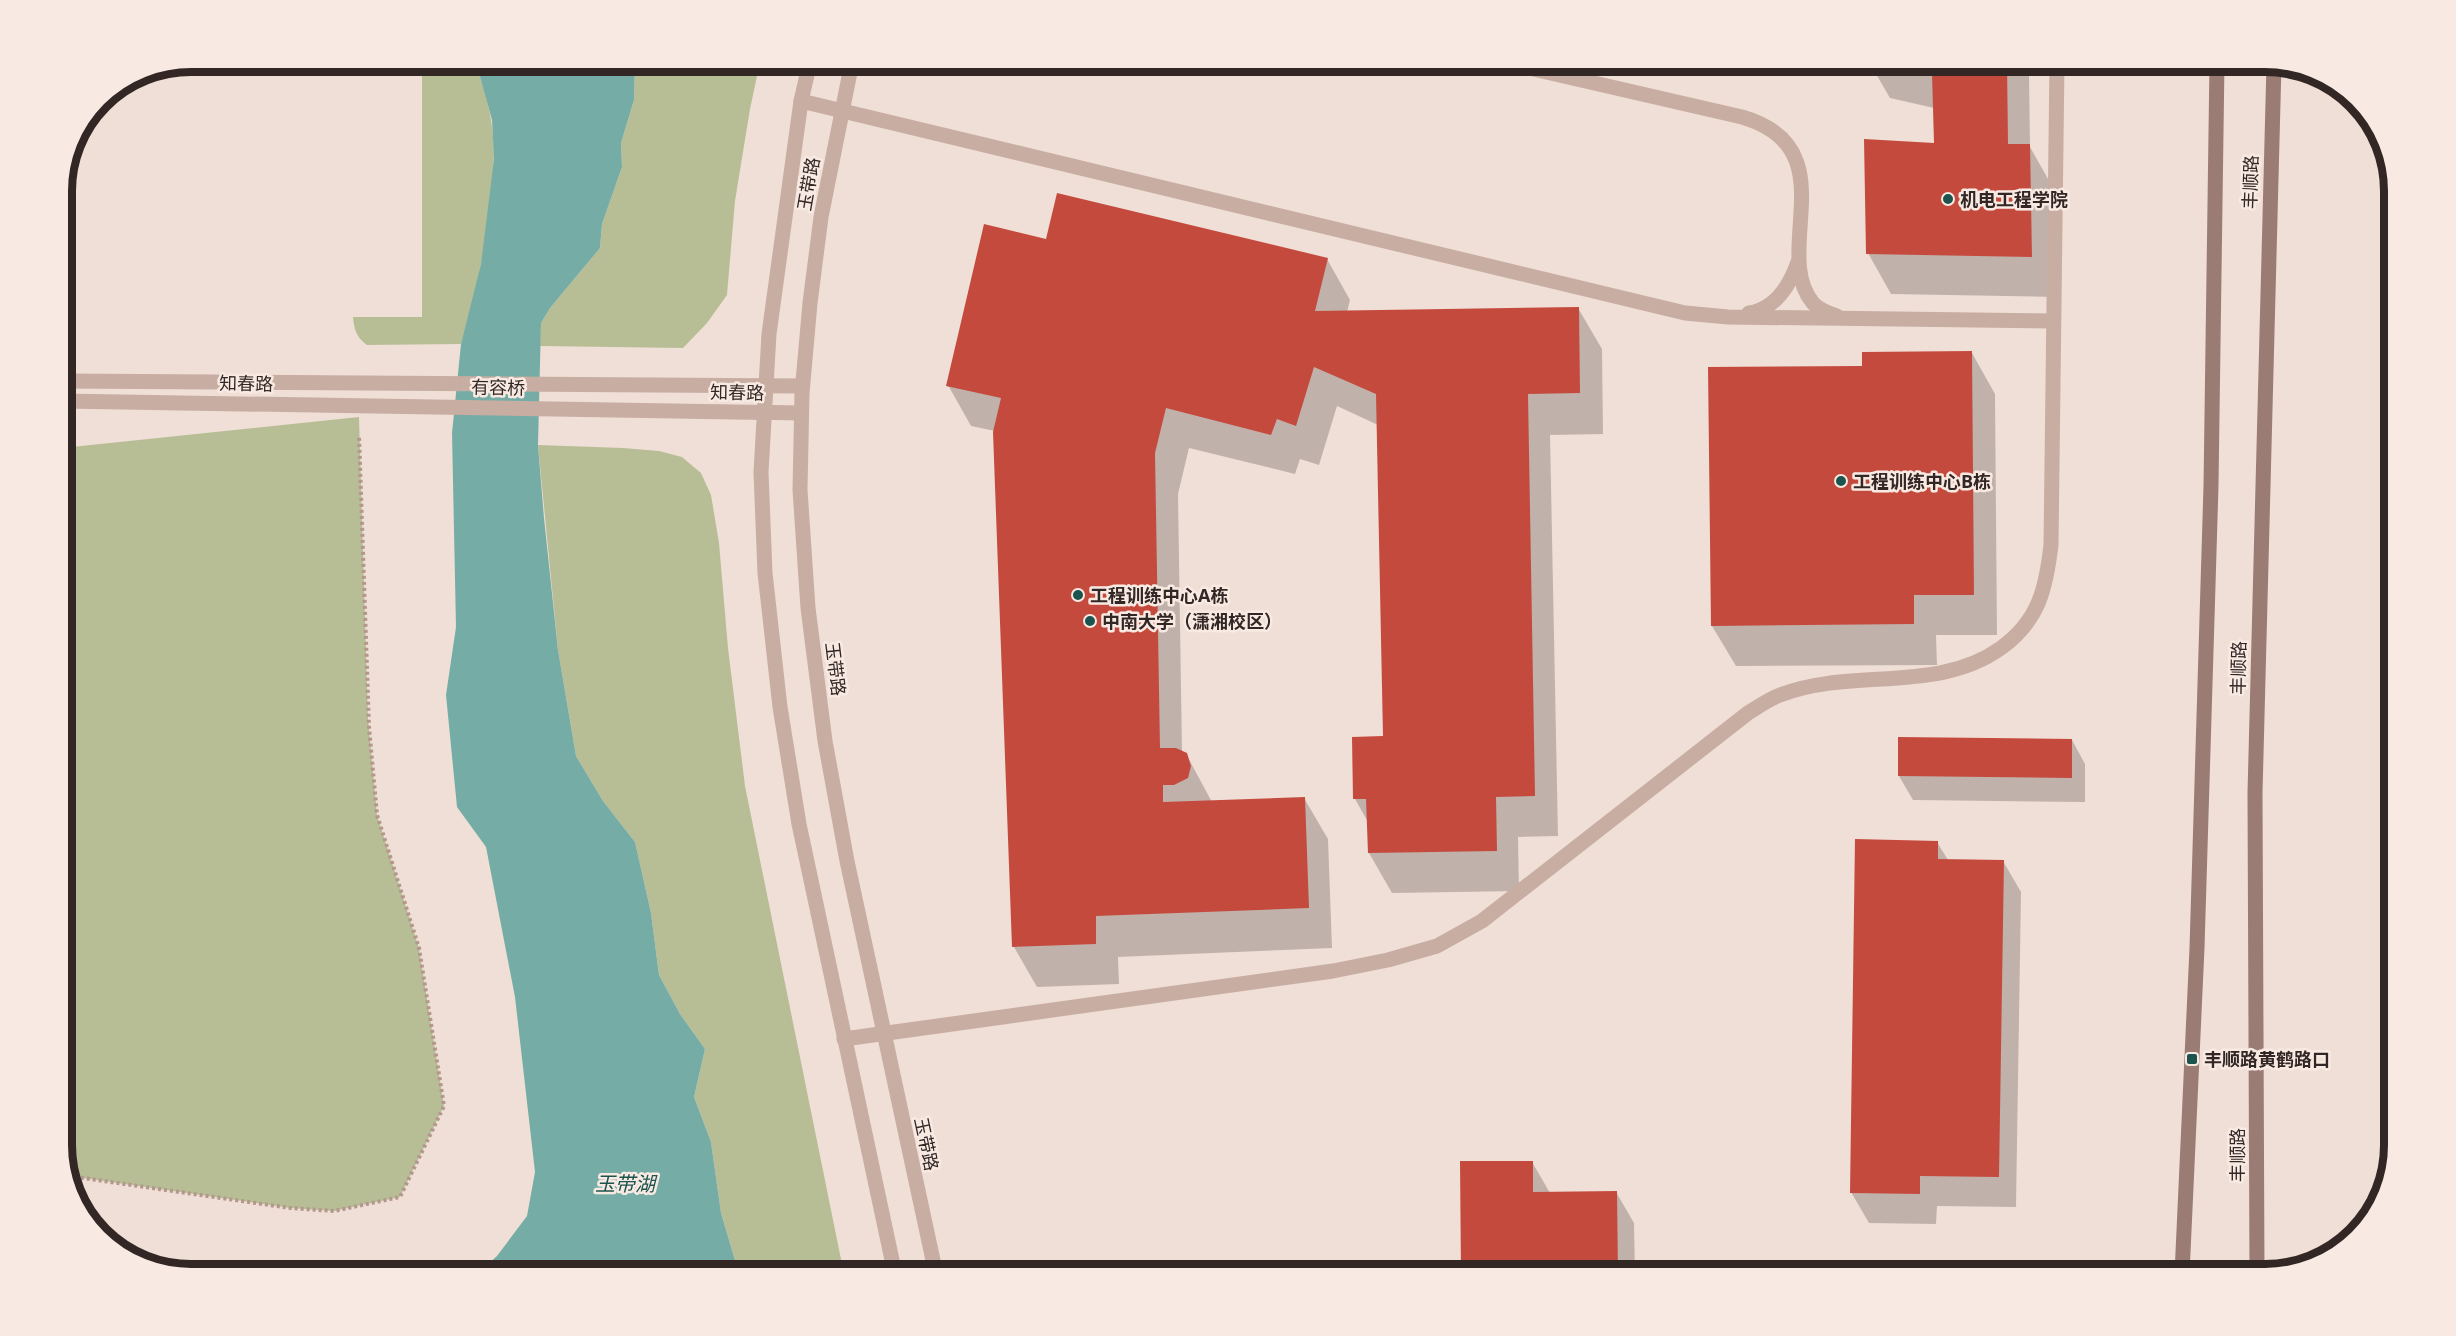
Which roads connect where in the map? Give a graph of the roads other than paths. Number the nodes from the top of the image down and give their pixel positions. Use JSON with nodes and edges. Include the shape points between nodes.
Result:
{"nodes":[{"id":1,"x":808,"y":72,"type":"edge"},
{"id":2,"x":850,"y":72,"type":"edge"},
{"id":3,"x":1546,"y":72,"type":"edge"},
{"id":4,"x":2057,"y":72,"type":"edge"},
{"id":5,"x":2217,"y":72,"type":"edge"},
{"id":6,"x":2274,"y":73,"type":"edge"},
{"id":7,"x":801,"y":100,"type":"junction"},
{"id":8,"x":842,"y":109,"type":"junction"},
{"id":9,"x":1800,"y":257,"type":"junction"},
{"id":10,"x":1728,"y":317,"type":"junction"},
{"id":11,"x":1843,"y":319,"type":"junction"},
{"id":12,"x":2053,"y":321,"type":"junction"},
{"id":13,"x":72,"y":381,"type":"edge"},
{"id":14,"x":766,"y":386,"type":"junction"},
{"id":15,"x":802,"y":386,"type":"junction"},
{"id":16,"x":72,"y":401,"type":"edge"},
{"id":17,"x":430,"y":406,"type":"joint"},
{"id":18,"x":565,"y":408,"type":"joint"},
{"id":19,"x":765,"y":412,"type":"junction"},
{"id":20,"x":801,"y":413,"type":"junction"},
{"id":21,"x":885,"y":1033,"type":"junction"},
{"id":22,"x":844,"y":1039,"type":"junction"},
{"id":23,"x":893,"y":1264,"type":"edge"},
{"id":24,"x":934,"y":1264,"type":"edge"},
{"id":25,"x":2183,"y":1264,"type":"edge"},
{"id":26,"x":2257,"y":1264,"type":"edge"}],
"edges":[{"from":1,"to":7,"type":"street"},
{"from":2,"to":8,"type":"street","name":"玉带路"},
{"from":3,"to":9,"type":"street","via":[[1758,122],[1775,134],[1797,165],[1802,187]]},
{"from":4,"to":12,"type":"street"},
{"from":5,"to":25,"type":"main road","via":[[2211,486]]},
{"from":6,"to":26,"type":"main road","name":"丰顺路","via":[[2255,793]]},
{"from":7,"to":8,"type":"street"},
{"from":7,"to":14,"type":"street","via":[[769,334]]},
{"from":8,"to":10,"type":"street","via":[[1664,309]]},
{"from":8,"to":15,"type":"street","name":"玉带路","via":[[821,217]]},
{"from":9,"to":10,"type":"street","via":[[1778,298],[1756,312]]},
{"from":9,"to":11,"type":"street","via":[[1806,292],[1814,304]]},
{"from":10,"to":11,"type":"street"},
{"from":11,"to":12,"type":"street"},
{"from":12,"to":21,"type":"street","via":[[2051,544],[2047,578],[2036,610],[2018,636],[1992,654],[1963,668],[1932,675],[1844,681],[1779,695],[1748,713],[1482,921],[1437,946],[1389,960],[1286,978]]},
{"from":13,"to":14,"type":"street"},
{"from":14,"to":15,"type":"street"},
{"from":14,"to":19,"type":"street"},
{"from":15,"to":20,"type":"street","name":"玉带路"},
{"from":16,"to":17,"type":"street","name":"知春路"},
{"from":17,"to":18,"type":"street","name":"有容桥"},
{"from":18,"to":19,"type":"street","name":"知春路"},
{"from":19,"to":20,"type":"street","name":"知春路"},
{"from":19,"to":22,"type":"street","via":[[761,472],[765,573],[780,707],[799,824]]},
{"from":20,"to":21,"type":"street","name":"玉带路","via":[[800,490],[808,608],[825,741]]},
{"from":21,"to":22,"type":"street"},
{"from":21,"to":24,"type":"street","name":"玉带路"},
{"from":22,"to":23,"type":"street"}]}
